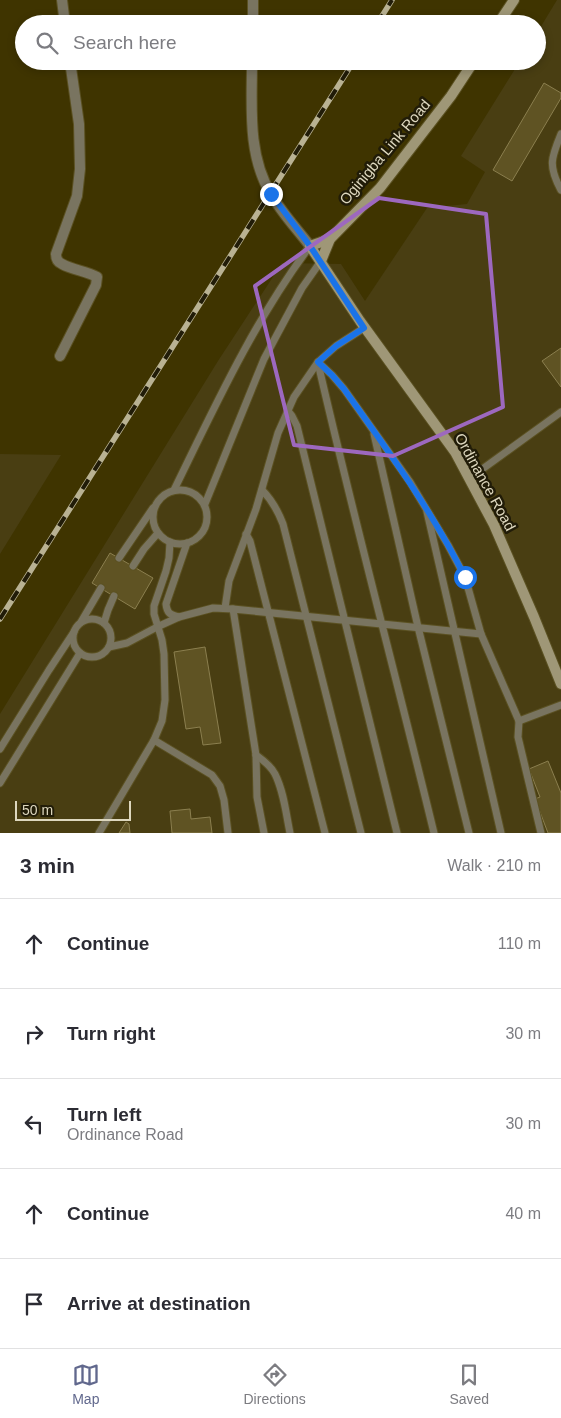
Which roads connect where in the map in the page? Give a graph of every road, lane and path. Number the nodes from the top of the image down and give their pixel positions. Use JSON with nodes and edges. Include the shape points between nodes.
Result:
{"nodes":[{"id":1,"x":62,"y":0,"type":"edge"},
{"id":2,"x":253,"y":0,"type":"edge"},
{"id":3,"x":514,"y":0,"type":"edge"},
{"id":4,"x":64,"y":15,"type":"edge"},
{"id":5,"x":253,"y":15,"type":"edge"},
{"id":6,"x":504,"y":15,"type":"edge"},
{"id":7,"x":71,"y":70,"type":"edge"},
{"id":8,"x":252,"y":70,"type":"edge"},
{"id":9,"x":468,"y":70,"type":"edge"},
{"id":10,"x":561,"y":134,"type":"edge"},
{"id":11,"x":561,"y":190,"type":"edge"},
{"id":12,"x":330,"y":239,"type":"junction"},
{"id":13,"x":310,"y":246,"type":"junction"},
{"id":14,"x":321,"y":261,"type":"junction"},
{"id":15,"x":364,"y":328,"type":"junction"},
{"id":16,"x":60,"y":356,"type":"dead end"},
{"id":17,"x":318,"y":362,"type":"junction"},
{"id":18,"x":288,"y":411,"type":"junction"},
{"id":19,"x":561,"y":412,"type":"edge"},
{"id":20,"x":374,"y":431,"type":"junction"},
{"id":21,"x":470,"y":478,"type":"junction"},
{"id":22,"x":174,"y":490,"type":"junction"},
{"id":23,"x":262,"y":490,"type":"junction"},
{"id":24,"x":204,"y":504,"type":"junction"},
{"id":25,"x":155,"y":506,"type":"junction"},
{"id":26,"x":426,"y":506,"type":"junction"},
{"id":27,"x":158,"y":533,"type":"junction"},
{"id":28,"x":246,"y":534,"type":"junction"},
{"id":29,"x":170,"y":542,"type":"junction"},
{"id":30,"x":187,"y":543,"type":"junction"},
{"id":31,"x":119,"y":558,"type":"dead end"},
{"id":32,"x":133,"y":566,"type":"dead end"},
{"id":33,"x":101,"y":588,"type":"dead end"},
{"id":34,"x":114,"y":596,"type":"dead end"},
{"id":35,"x":225,"y":608,"type":"junction"},
{"id":36,"x":233,"y":609,"type":"junction"},
{"id":37,"x":269,"y":612,"type":"junction"},
{"id":38,"x":306,"y":616,"type":"junction"},
{"id":39,"x":179,"y":617,"type":"junction"},
{"id":40,"x":344,"y":620,"type":"junction"},
{"id":41,"x":80,"y":623,"type":"junction"},
{"id":42,"x":382,"y":623,"type":"junction"},
{"id":43,"x":104,"y":624,"type":"junction"},
{"id":44,"x":157,"y":627,"type":"junction"},
{"id":45,"x":418,"y":627,"type":"junction"},
{"id":46,"x":455,"y":631,"type":"junction"},
{"id":47,"x":74,"y":632,"type":"junction"},
{"id":48,"x":481,"y":634,"type":"junction"},
{"id":49,"x":109,"y":647,"type":"junction"},
{"id":50,"x":80,"y":653,"type":"junction"},
{"id":51,"x":561,"y":684,"type":"edge"},
{"id":52,"x":561,"y":705,"type":"edge"},
{"id":53,"x":519,"y":721,"type":"junction"},
{"id":54,"x":154,"y":740,"type":"junction"},
{"id":55,"x":0,"y":749,"type":"edge"},
{"id":56,"x":256,"y":755,"type":"junction"},
{"id":57,"x":0,"y":783,"type":"edge"},
{"id":58,"x":99,"y":833,"type":"edge"},
{"id":59,"x":228,"y":833,"type":"edge"},
{"id":60,"x":264,"y":833,"type":"edge"},
{"id":61,"x":290,"y":833,"type":"edge"},
{"id":62,"x":325,"y":833,"type":"edge"},
{"id":63,"x":361,"y":833,"type":"edge"},
{"id":64,"x":397,"y":833,"type":"edge"},
{"id":65,"x":434,"y":833,"type":"edge"},
{"id":66,"x":469,"y":833,"type":"edge"},
{"id":67,"x":501,"y":833,"type":"edge"},
{"id":68,"x":541,"y":833,"type":"edge"}],
"edges":[{"from":1,"to":4,"type":"street"},
{"from":2,"to":5,"type":"street"},
{"from":3,"to":6,"type":"street"},
{"from":7,"to":16,"type":"street","via":[[79,124],[80,169],[77,196],[56,259],[61,264],[97,277],[96,286]]},
{"from":8,"to":13,"type":"street","via":[[252,115],[260,171],[271,194]]},
{"from":9,"to":12,"type":"street","name":"Oginigba Link Road","via":[[380,188]]},
{"from":10,"to":11,"type":"lane","via":[[552,156],[552,169]]},
{"from":12,"to":13,"type":"street"},
{"from":12,"to":14,"type":"street","name":"Oginigba Link Road"},
{"from":13,"to":14,"type":"street","name":"Ordinance Road"},
{"from":13,"to":22,"type":"lane","via":[[278,291],[225,385]]},
{"from":14,"to":15,"type":"street","name":"Ordinance Road"},
{"from":14,"to":24,"type":"lane","via":[[302,288],[264,359]]},
{"from":15,"to":17,"type":"lane"},
{"from":15,"to":21,"type":"street","name":"Ordinance Road","via":[[455,452]]},
{"from":17,"to":18,"type":"lane"},
{"from":17,"to":20,"type":"lane","via":[[344,389]]},
{"from":17,"to":42,"type":"lane"},
{"from":18,"to":23,"type":"lane","via":[[278,432]]},
{"from":18,"to":40,"type":"lane","via":[[297,426]]},
{"from":19,"to":21,"type":"lane"},
{"from":20,"to":26,"type":"lane"},
{"from":20,"to":45,"type":"lane"},
{"from":21,"to":51,"type":"street","name":"Ordinance Road","via":[[494,525]]},
{"from":22,"to":24,"type":"lane","via":[[192,492]]},
{"from":22,"to":25,"type":"lane","via":[[166,493]]},
{"from":23,"to":28,"type":"lane"},
{"from":23,"to":38,"type":"lane","via":[[283,524]]},
{"from":24,"to":30,"type":"lane","via":[[207,512],[205,527],[201,534]]},
{"from":25,"to":27,"type":"lane","via":[[153,523]]},
{"from":25,"to":31,"type":"lane"},
{"from":26,"to":46,"type":"lane"},
{"from":26,"to":48,"type":"lane","via":[[465,577]]},
{"from":27,"to":29,"type":"lane"},
{"from":27,"to":32,"type":"lane"},
{"from":28,"to":35,"type":"lane","via":[[229,582]]},
{"from":28,"to":37,"type":"lane"},
{"from":29,"to":30,"type":"lane"},
{"from":29,"to":44,"type":"lane","via":[[166,572],[154,606]]},
{"from":30,"to":39,"type":"lane","via":[[166,604],[170,615]]},
{"from":33,"to":41,"type":"lane"},
{"from":34,"to":43,"type":"lane"},
{"from":35,"to":36,"type":"lane"},
{"from":35,"to":39,"type":"lane"},
{"from":36,"to":37,"type":"lane"},
{"from":36,"to":56,"type":"lane"},
{"from":37,"to":38,"type":"lane"},
{"from":37,"to":62,"type":"lane"},
{"from":38,"to":40,"type":"lane"},
{"from":38,"to":63,"type":"lane"},
{"from":39,"to":44,"type":"lane"},
{"from":40,"to":42,"type":"lane"},
{"from":40,"to":64,"type":"lane"},
{"from":41,"to":43,"type":"lane","via":[[92,619]]},
{"from":41,"to":47,"type":"lane"},
{"from":42,"to":45,"type":"lane"},
{"from":42,"to":65,"type":"lane"},
{"from":43,"to":49,"type":"lane","via":[[111,634]]},
{"from":44,"to":49,"type":"lane","via":[[127,643]]},
{"from":44,"to":54,"type":"lane","via":[[164,654],[165,700],[162,721]]},
{"from":45,"to":46,"type":"lane"},
{"from":45,"to":66,"type":"lane"},
{"from":46,"to":48,"type":"lane"},
{"from":46,"to":67,"type":"lane"},
{"from":47,"to":50,"type":"lane","via":[[74,645]]},
{"from":47,"to":55,"type":"lane"},
{"from":48,"to":53,"type":"lane"},
{"from":49,"to":50,"type":"lane","via":[[94,658]]},
{"from":50,"to":57,"type":"lane"},
{"from":52,"to":53,"type":"lane"},
{"from":53,"to":68,"type":"lane","via":[[518,737]]},
{"from":54,"to":58,"type":"lane"},
{"from":54,"to":59,"type":"lane","via":[[212,775],[224,800]]},
{"from":56,"to":60,"type":"lane"},
{"from":56,"to":61,"type":"lane","via":[[275,773]]}]}
